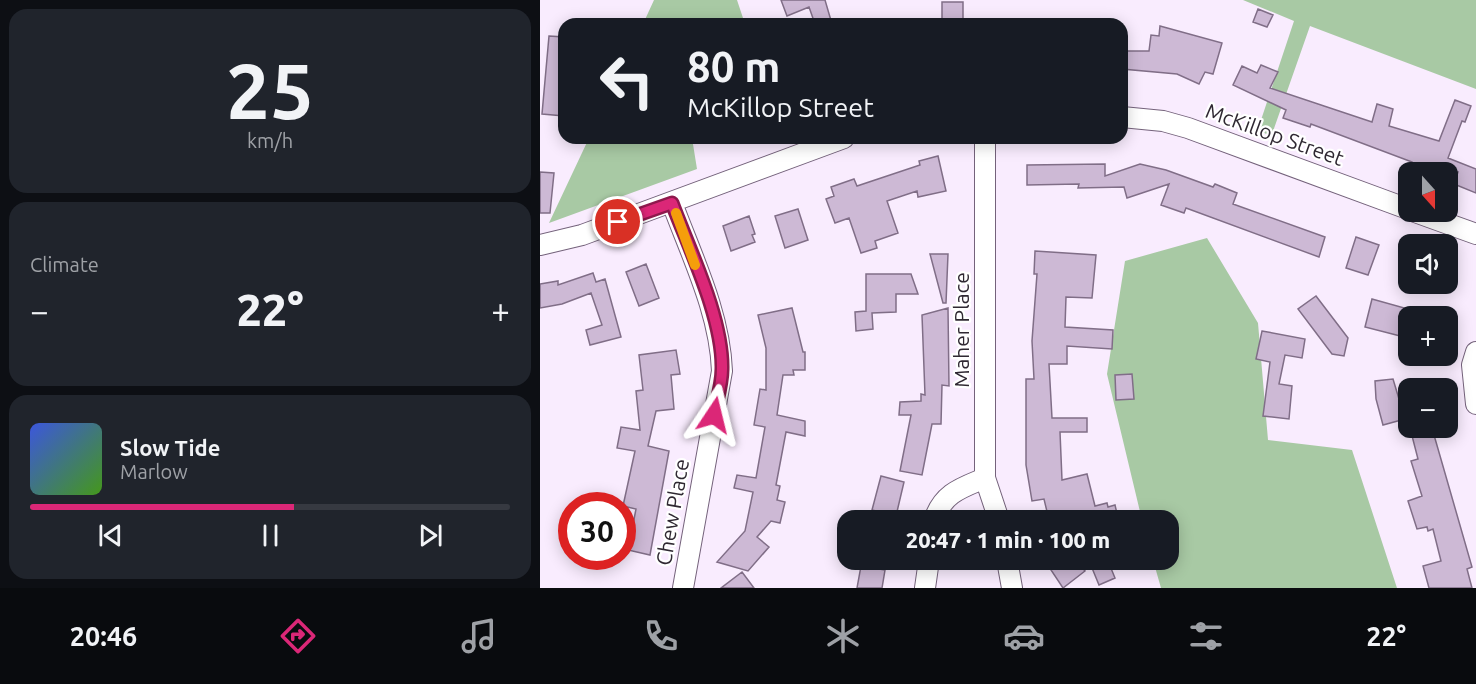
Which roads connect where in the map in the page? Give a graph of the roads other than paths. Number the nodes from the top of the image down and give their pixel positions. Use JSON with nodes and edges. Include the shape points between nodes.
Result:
{"nodes":[{"id":1,"x":1128,"y":118,"type":"edge"},
{"id":2,"x":828,"y":144,"type":"edge"},
{"id":3,"x":985,"y":144,"type":"edge"},
{"id":4,"x":672,"y":203,"type":"junction"},
{"id":5,"x":1398,"y":205,"type":"edge"},
{"id":6,"x":1443,"y":222,"type":"edge"},
{"id":7,"x":1476,"y":234,"type":"edge"},
{"id":8,"x":540,"y":245,"type":"edge"},
{"id":9,"x":1476,"y":352,"type":"edge"},
{"id":10,"x":1476,"y":404,"type":"edge"},
{"id":11,"x":985,"y":478,"type":"junction"},
{"id":12,"x":937,"y":510,"type":"edge"},
{"id":13,"x":996,"y":510,"type":"edge"},
{"id":14,"x":928,"y":570,"type":"edge"},
{"id":15,"x":1009,"y":570,"type":"edge"},
{"id":16,"x":683,"y":588,"type":"edge"},
{"id":17,"x":925,"y":588,"type":"edge"},
{"id":18,"x":1012,"y":588,"type":"edge"}],
"edges":[{"from":1,"to":5,"type":"street","name":"McKillop Street","via":[[1188,128]]},
{"from":2,"to":4,"type":"street"},
{"from":3,"to":11,"type":"street","name":"Maher Place"},
{"from":4,"to":8,"type":"street","via":[[582,235]]},
{"from":4,"to":16,"type":"street","name":"Chew Place","via":[[716,321],[722,351],[722,371]]},
{"from":6,"to":7,"type":"street"},
{"from":9,"to":10,"type":"street","via":[[1472,365]]},
{"from":11,"to":12,"type":"street","via":[[949,496]]},
{"from":11,"to":13,"type":"street","name":"Maher Place"},
{"from":14,"to":17,"type":"street"},
{"from":15,"to":18,"type":"street"}]}
